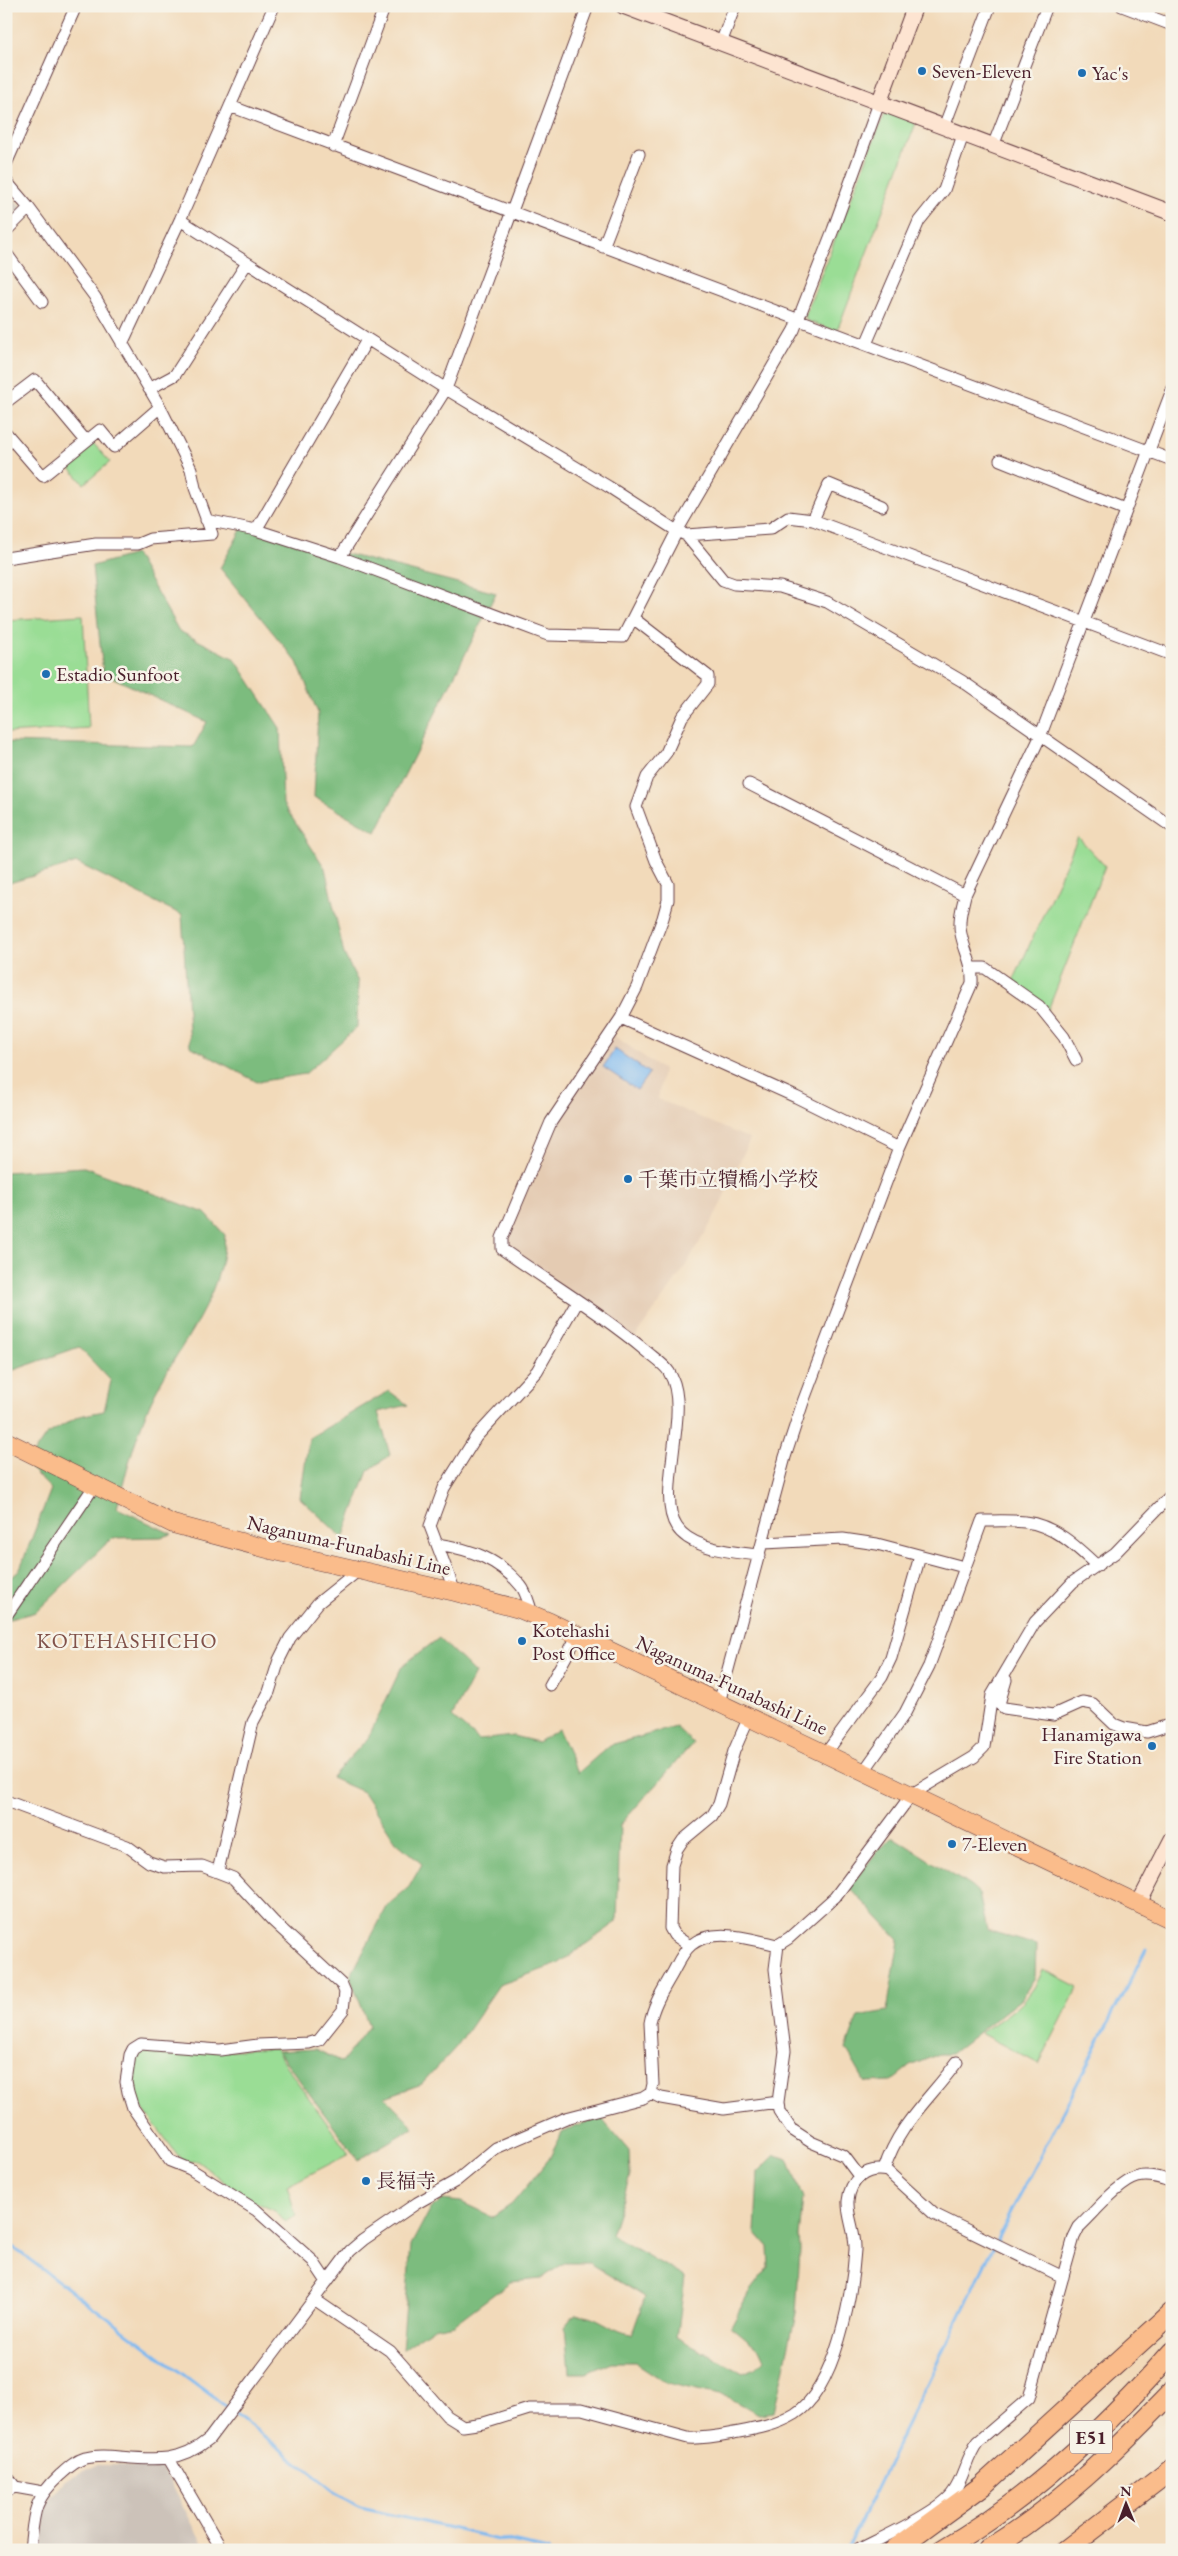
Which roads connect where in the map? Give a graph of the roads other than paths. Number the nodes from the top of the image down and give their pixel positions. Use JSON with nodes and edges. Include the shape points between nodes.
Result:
{"nodes":[{"id":1,"x":76,"y":6,"type":"edge"},
{"id":2,"x":274,"y":6,"type":"edge"},
{"id":3,"x":588,"y":6,"type":"edge"},
{"id":4,"x":623,"y":6,"type":"edge"},
{"id":5,"x":735,"y":6,"type":"edge"},
{"id":6,"x":915,"y":6,"type":"edge"},
{"id":7,"x":990,"y":6,"type":"edge"},
{"id":8,"x":1047,"y":6,"type":"edge"},
{"id":9,"x":1122,"y":6,"type":"edge"},
{"id":10,"x":383,"y":12,"type":"dead end"},
{"id":11,"x":1172,"y":25,"type":"edge"},
{"id":12,"x":721,"y":43,"type":"junction"},
{"id":13,"x":879,"y":103,"type":"junction"},
{"id":14,"x":230,"y":106,"type":"junction"},
{"id":15,"x":944,"y":128,"type":"junction"},
{"id":16,"x":964,"y":135,"type":"junction"},
{"id":17,"x":333,"y":146,"type":"junction"},
{"id":18,"x":993,"y":146,"type":"junction"},
{"id":19,"x":639,"y":154,"type":"dead end"},
{"id":20,"x":6,"y":164,"type":"edge"},
{"id":21,"x":6,"y":181,"type":"edge"},
{"id":22,"x":29,"y":208,"type":"junction"},
{"id":23,"x":511,"y":212,"type":"junction"},
{"id":24,"x":1172,"y":213,"type":"edge"},
{"id":25,"x":180,"y":220,"type":"junction"},
{"id":26,"x":6,"y":231,"type":"edge"},
{"id":27,"x":603,"y":247,"type":"junction"},
{"id":28,"x":6,"y":253,"type":"edge"},
{"id":29,"x":247,"y":263,"type":"junction"},
{"id":30,"x":42,"y":302,"type":"dead end"},
{"id":31,"x":798,"y":320,"type":"junction"},
{"id":32,"x":367,"y":340,"type":"junction"},
{"id":33,"x":122,"y":344,"type":"junction"},
{"id":34,"x":866,"y":344,"type":"junction"},
{"id":35,"x":149,"y":389,"type":"junction"},
{"id":36,"x":446,"y":389,"type":"junction"},
{"id":37,"x":1172,"y":390,"type":"edge"},
{"id":38,"x":6,"y":402,"type":"edge"},
{"id":39,"x":160,"y":407,"type":"junction"},
{"id":40,"x":6,"y":433,"type":"edge"},
{"id":41,"x":86,"y":441,"type":"junction"},
{"id":42,"x":1149,"y":451,"type":"junction"},
{"id":43,"x":1000,"y":460,"type":"dead end"},
{"id":44,"x":1172,"y":460,"type":"edge"},
{"id":45,"x":882,"y":506,"type":"dead end"},
{"id":46,"x":1126,"y":510,"type":"junction"},
{"id":47,"x":206,"y":520,"type":"junction"},
{"id":48,"x":813,"y":520,"type":"junction"},
{"id":49,"x":256,"y":530,"type":"junction"},
{"id":50,"x":681,"y":533,"type":"junction"},
{"id":51,"x":340,"y":557,"type":"junction"},
{"id":52,"x":6,"y":558,"type":"edge"},
{"id":53,"x":633,"y":618,"type":"junction"},
{"id":54,"x":1083,"y":622,"type":"junction"},
{"id":55,"x":1172,"y":655,"type":"edge"},
{"id":56,"x":1040,"y":737,"type":"junction"},
{"id":57,"x":749,"y":784,"type":"dead end"},
{"id":58,"x":1172,"y":827,"type":"edge"},
{"id":59,"x":965,"y":895,"type":"junction"},
{"id":60,"x":973,"y":968,"type":"junction"},
{"id":61,"x":622,"y":1018,"type":"junction"},
{"id":62,"x":1076,"y":1060,"type":"dead end"},
{"id":63,"x":898,"y":1148,"type":"junction"},
{"id":64,"x":577,"y":1301,"type":"junction"},
{"id":65,"x":6,"y":1441,"type":"edge"},
{"id":66,"x":95,"y":1485,"type":"junction"},
{"id":67,"x":1172,"y":1494,"type":"edge"},
{"id":68,"x":764,"y":1543,"type":"junction"},
{"id":69,"x":437,"y":1544,"type":"junction"},
{"id":70,"x":760,"y":1555,"type":"junction"},
{"id":71,"x":920,"y":1556,"type":"junction"},
{"id":72,"x":1097,"y":1566,"type":"junction"},
{"id":73,"x":964,"y":1567,"type":"junction"},
{"id":74,"x":359,"y":1570,"type":"junction"},
{"id":75,"x":455,"y":1592,"type":"junction"},
{"id":76,"x":533,"y":1615,"type":"junction"},
{"id":77,"x":6,"y":1616,"type":"edge"},
{"id":78,"x":578,"y":1635,"type":"junction"},
{"id":79,"x":1010,"y":1664,"type":"junction"},
{"id":80,"x":550,"y":1685,"type":"dead end"},
{"id":81,"x":719,"y":1703,"type":"junction"},
{"id":82,"x":749,"y":1717,"type":"junction"},
{"id":83,"x":1172,"y":1724,"type":"edge"},
{"id":84,"x":826,"y":1753,"type":"junction"},
{"id":85,"x":864,"y":1771,"type":"junction"},
{"id":86,"x":912,"y":1794,"type":"junction"},
{"id":87,"x":6,"y":1801,"type":"edge"},
{"id":88,"x":1172,"y":1839,"type":"edge"},
{"id":89,"x":218,"y":1871,"type":"junction"},
{"id":90,"x":1139,"y":1903,"type":"junction"},
{"id":91,"x":1172,"y":1920,"type":"edge"},
{"id":92,"x":778,"y":1945,"type":"junction"},
{"id":93,"x":690,"y":1946,"type":"junction"},
{"id":94,"x":957,"y":2062,"type":"dead end"},
{"id":95,"x":651,"y":2093,"type":"junction"},
{"id":96,"x":778,"y":2102,"type":"junction"},
{"id":97,"x":884,"y":2170,"type":"junction"},
{"id":98,"x":858,"y":2176,"type":"junction"},
{"id":99,"x":1172,"y":2182,"type":"edge"},
{"id":100,"x":1063,"y":2277,"type":"junction"},
{"id":101,"x":327,"y":2282,"type":"junction"},
{"id":102,"x":314,"y":2299,"type":"junction"},
{"id":103,"x":1172,"y":2313,"type":"edge"},
{"id":104,"x":1172,"y":2352,"type":"edge"},
{"id":105,"x":1172,"y":2392,"type":"edge"},
{"id":106,"x":169,"y":2459,"type":"junction"},
{"id":107,"x":1172,"y":2469,"type":"edge"},
{"id":108,"x":6,"y":2475,"type":"edge"},
{"id":109,"x":11,"y":2489,"type":"edge"},
{"id":110,"x":43,"y":2492,"type":"junction"},
{"id":111,"x":30,"y":2544,"type":"edge"},
{"id":112,"x":39,"y":2550,"type":"edge"},
{"id":113,"x":222,"y":2550,"type":"edge"},
{"id":114,"x":858,"y":2550,"type":"edge"},
{"id":115,"x":894,"y":2550,"type":"edge"},
{"id":116,"x":942,"y":2550,"type":"edge"},
{"id":117,"x":988,"y":2550,"type":"edge"},
{"id":118,"x":1066,"y":2550,"type":"edge"}],
"edges":[{"from":1,"to":20,"type":"street"},
{"from":2,"to":14,"type":"street"},
{"from":3,"to":23,"type":"street"},
{"from":4,"to":12,"type":"street"},
{"from":5,"to":12,"type":"street"},
{"from":6,"to":13,"type":"street"},
{"from":7,"to":15,"type":"street"},
{"from":8,"to":18,"type":"street"},
{"from":9,"to":11,"type":"street"},
{"from":10,"to":17,"type":"street"},
{"from":12,"to":13,"type":"street"},
{"from":13,"to":15,"type":"street"},
{"from":13,"to":31,"type":"street"},
{"from":14,"to":17,"type":"street"},
{"from":14,"to":25,"type":"street"},
{"from":15,"to":16,"type":"street"},
{"from":16,"to":18,"type":"street"},
{"from":16,"to":34,"type":"street","via":[[944,190],[919,221]]},
{"from":17,"to":23,"type":"street"},
{"from":18,"to":24,"type":"street"},
{"from":19,"to":27,"type":"street"},
{"from":21,"to":22,"type":"street"},
{"from":22,"to":26,"type":"street"},
{"from":22,"to":33,"type":"street","via":[[95,297]]},
{"from":23,"to":27,"type":"street"},
{"from":23,"to":36,"type":"street"},
{"from":25,"to":29,"type":"street"},
{"from":25,"to":33,"type":"street"},
{"from":27,"to":31,"type":"street"},
{"from":28,"to":30,"type":"street"},
{"from":29,"to":32,"type":"street"},
{"from":29,"to":35,"type":"street","via":[[175,375]]},
{"from":31,"to":34,"type":"street"},
{"from":31,"to":50,"type":"street"},
{"from":32,"to":36,"type":"street"},
{"from":32,"to":49,"type":"street"},
{"from":33,"to":35,"type":"street"},
{"from":34,"to":42,"type":"street"},
{"from":35,"to":39,"type":"street"},
{"from":36,"to":50,"type":"street"},
{"from":36,"to":51,"type":"street"},
{"from":37,"to":42,"type":"street"},
{"from":38,"to":41,"type":"street","via":[[35,380]]},
{"from":39,"to":41,"type":"street","via":[[114,447],[100,430]]},
{"from":39,"to":47,"type":"street","via":[[191,469]]},
{"from":40,"to":41,"type":"street","via":[[43,476]]},
{"from":42,"to":44,"type":"street"},
{"from":42,"to":46,"type":"street"},
{"from":43,"to":46,"type":"street"},
{"from":45,"to":48,"type":"street","via":[[829,484]]},
{"from":46,"to":54,"type":"street"},
{"from":47,"to":49,"type":"street"},
{"from":47,"to":52,"type":"street","via":[[212,534],[150,539],[138,544],[96,544]]},
{"from":48,"to":50,"type":"street","via":[[788,517],[770,529]]},
{"from":48,"to":54,"type":"street"},
{"from":49,"to":51,"type":"street"},
{"from":50,"to":53,"type":"street"},
{"from":50,"to":56,"type":"street","via":[[723,580],[734,584],[780,587],[827,602],[962,681]]},
{"from":51,"to":53,"type":"street","via":[[548,635],[623,637]]},
{"from":53,"to":61,"type":"street","via":[[708,676],[708,684],[682,717],[666,753],[647,777],[636,807],[668,884],[668,900]]},
{"from":54,"to":55,"type":"street"},
{"from":54,"to":56,"type":"street"},
{"from":56,"to":58,"type":"street"},
{"from":56,"to":59,"type":"street"},
{"from":57,"to":59,"type":"street"},
{"from":59,"to":60,"type":"street","via":[[960,912],[961,933]]},
{"from":60,"to":62,"type":"street","via":[[985,968],[1040,1006],[1064,1037]]},
{"from":60,"to":63,"type":"street","via":[[969,990]]},
{"from":61,"to":63,"type":"street","via":[[796,1097]]},
{"from":61,"to":64,"type":"street","via":[[551,1122],[502,1238],[502,1249]]},
{"from":63,"to":68,"type":"street","via":[[803,1402]]},
{"from":64,"to":69,"type":"street","via":[[537,1371],[476,1437],[444,1488],[430,1526]]},
{"from":64,"to":70,"type":"street","via":[[630,1338],[669,1371],[676,1389],[677,1416],[668,1500],[675,1526],[685,1538],[703,1546]]},
{"from":65,"to":66,"type":"main road","name":"Naganuma-Funabashi Line"},
{"from":66,"to":74,"type":"main road","name":"Naganuma-Funabashi Line","via":[[173,1524]]},
{"from":66,"to":77,"type":"street"},
{"from":67,"to":72,"type":"street","via":[[1115,1553]]},
{"from":68,"to":70,"type":"street"},
{"from":68,"to":71,"type":"street","via":[[843,1539]]},
{"from":69,"to":75,"type":"street"},
{"from":69,"to":76,"type":"street","via":[[462,1548],[492,1559],[522,1587]]},
{"from":70,"to":81,"type":"street"},
{"from":71,"to":73,"type":"street"},
{"from":71,"to":84,"type":"street","via":[[885,1671]]},
{"from":72,"to":73,"type":"street","via":[[1072,1543],[1041,1526],[1026,1522],[982,1521]]},
{"from":72,"to":79,"type":"street","via":[[1073,1582],[1054,1601],[1036,1622]]},
{"from":73,"to":85,"type":"street","via":[[929,1666],[905,1713]]},
{"from":74,"to":75,"type":"main road","name":"Naganuma-Funabashi Line"},
{"from":74,"to":89,"type":"street","via":[[318,1603],[290,1638],[279,1660],[253,1722]]},
{"from":75,"to":76,"type":"main road","name":"Naganuma-Funabashi Line"},
{"from":76,"to":78,"type":"main road","name":"Naganuma-Funabashi Line"},
{"from":78,"to":80,"type":"street"},
{"from":78,"to":81,"type":"main road","name":"Naganuma-Funabashi Line"},
{"from":79,"to":83,"type":"street","via":[[999,1704],[1004,1708],[1053,1716],[1082,1702],[1093,1704],[1114,1724],[1124,1728],[1147,1732]]},
{"from":79,"to":86,"type":"street","via":[[992,1695],[984,1747],[974,1758]]},
{"from":81,"to":82,"type":"main road","name":"Naganuma-Funabashi Line"},
{"from":82,"to":84,"type":"main road","name":"Naganuma-Funabashi Line"},
{"from":82,"to":93,"type":"street","via":[[734,1751],[718,1804],[704,1824],[683,1840],[672,1866],[670,1928],[674,1935]]},
{"from":84,"to":85,"type":"main road","name":"Naganuma-Funabashi Line"},
{"from":85,"to":86,"type":"main road","name":"Naganuma-Funabashi Line"},
{"from":86,"to":90,"type":"main road","name":"Naganuma-Funabashi Line"},
{"from":86,"to":92,"type":"street","via":[[835,1897]]},
{"from":87,"to":89,"type":"street","via":[[127,1846],[149,1862],[164,1868],[202,1866]]},
{"from":88,"to":90,"type":"street"},
{"from":89,"to":101,"type":"street","via":[[241,1885],[273,1921],[342,1986],[344,2010],[319,2040],[309,2043],[220,2050],[141,2044],[130,2055],[126,2082],[128,2092],[133,2108],[170,2161],[190,2169],[256,2210],[313,2261]]},
{"from":90,"to":91,"type":"main road","name":"Naganuma-Funabashi Line"},
{"from":92,"to":93,"type":"street","via":[[723,1935],[709,1936]]},
{"from":92,"to":96,"type":"street","via":[[775,1969],[785,2052]]},
{"from":93,"to":95,"type":"street","via":[[651,2014]]},
{"from":94,"to":97,"type":"street","via":[[909,2119],[889,2153]]},
{"from":95,"to":96,"type":"street","via":[[661,2098],[724,2109]]},
{"from":95,"to":101,"type":"street","via":[[566,2118],[496,2148],[456,2182],[417,2203],[363,2240],[350,2251]]},
{"from":96,"to":98,"type":"street","via":[[791,2129],[844,2156]]},
{"from":97,"to":98,"type":"street","via":[[868,2171]]},
{"from":97,"to":100,"type":"street","via":[[934,2214]]},
{"from":98,"to":102,"type":"street","via":[[848,2199],[855,2248],[845,2322],[824,2377],[806,2405],[795,2414],[764,2428],[700,2439],[688,2438],[594,2412],[545,2408],[529,2408],[478,2425],[463,2426],[447,2416],[390,2351]]},
{"from":99,"to":100,"type":"street","via":[[1138,2176],[1128,2181],[1079,2227]]},
{"from":100,"to":114,"type":"street","via":[[1029,2398],[978,2442],[952,2494],[912,2522]]},
{"from":101,"to":102,"type":"street"},
{"from":102,"to":106,"type":"street","via":[[209,2439],[188,2454]]},
{"from":103,"to":115,"type":"highway","via":[[982,2486]]},
{"from":104,"to":116,"type":"highway","number":"E51","via":[[1088,2440],[1045,2478]]},
{"from":105,"to":117,"type":"highway","number":"E51","via":[[1106,2460],[1062,2498]]},
{"from":106,"to":110,"type":"street","via":[[84,2458]]},
{"from":106,"to":113,"type":"street"},
{"from":107,"to":118,"type":"highway"},
{"from":108,"to":109,"type":"street"},
{"from":109,"to":110,"type":"street"},
{"from":110,"to":111,"type":"street","via":[[36,2508]]},
{"from":111,"to":112,"type":"street"}]}
